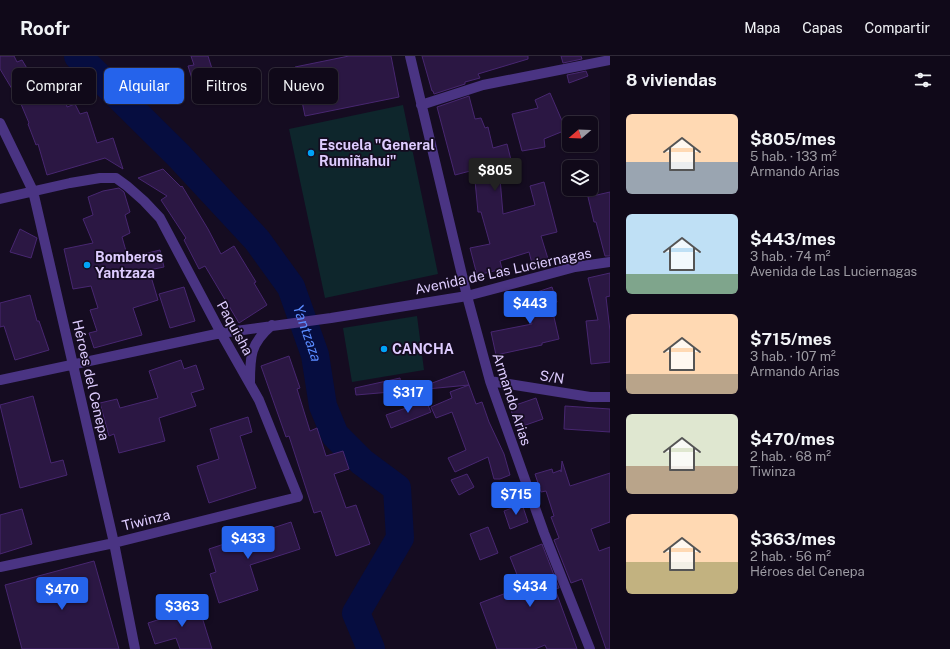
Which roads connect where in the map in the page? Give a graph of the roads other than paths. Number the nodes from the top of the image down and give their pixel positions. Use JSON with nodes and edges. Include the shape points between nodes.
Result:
{"nodes":[{"id":1,"x":410,"y":56,"type":"edge"},
{"id":2,"x":610,"y":60,"type":"edge"},
{"id":3,"x":421,"y":105,"type":"junction"},
{"id":4,"x":0,"y":123,"type":"edge"},
{"id":5,"x":33,"y":191,"type":"junction"},
{"id":6,"x":0,"y":199,"type":"edge"},
{"id":7,"x":610,"y":262,"type":"edge"},
{"id":8,"x":467,"y":296,"type":"junction"},
{"id":9,"x":272,"y":325,"type":"junction"},
{"id":10,"x":221,"y":333,"type":"junction"},
{"id":11,"x":73,"y":364,"type":"junction"},
{"id":12,"x":0,"y":380,"type":"edge"},
{"id":13,"x":490,"y":381,"type":"junction"},
{"id":14,"x":250,"y":383,"type":"junction"},
{"id":15,"x":610,"y":397,"type":"edge"},
{"id":16,"x":298,"y":497,"type":"joint"},
{"id":17,"x":114,"y":543,"type":"junction"},
{"id":18,"x":0,"y":567,"type":"edge"},
{"id":19,"x":135,"y":649,"type":"edge"},
{"id":20,"x":590,"y":649,"type":"edge"}],
"edges":[{"from":1,"to":3,"type":"street","name":"Armando Arias"},
{"from":2,"to":3,"type":"street","via":[[482,85]]},
{"from":3,"to":8,"type":"street","name":"Armando Arias"},
{"from":4,"to":5,"type":"street","name":"Héroes del Cenepa"},
{"from":5,"to":6,"type":"street","name":"Paquisha"},
{"from":5,"to":10,"type":"street","name":"Paquisha","via":[[100,178],[116,178],[127,186],[160,218]]},
{"from":5,"to":11,"type":"street","name":"Héroes del Cenepa"},
{"from":7,"to":8,"type":"street","name":"Avenida de Las Luciernagas","via":[[575,267]]},
{"from":8,"to":9,"type":"street","name":"Avenida de Las Luciernagas"},
{"from":8,"to":13,"type":"street","name":"Armando Arias"},
{"from":9,"to":10,"type":"street"},
{"from":9,"to":14,"type":"street","via":[[261,335],[252,349]]},
{"from":10,"to":11,"type":"street"},
{"from":10,"to":14,"type":"street","name":"Paquisha"},
{"from":11,"to":12,"type":"street"},
{"from":11,"to":17,"type":"street","name":"Héroes del Cenepa"},
{"from":13,"to":15,"type":"street","name":"S/N","via":[[590,397]]},
{"from":13,"to":20,"type":"street","name":"Armando Arias","via":[[544,532]]},
{"from":14,"to":16,"type":"street","name":"Paquisha"},
{"from":16,"to":17,"type":"street","name":"Tiwinza"},
{"from":17,"to":18,"type":"street","name":"Tiwinza"},
{"from":17,"to":19,"type":"street","name":"Héroes del Cenepa"}]}
